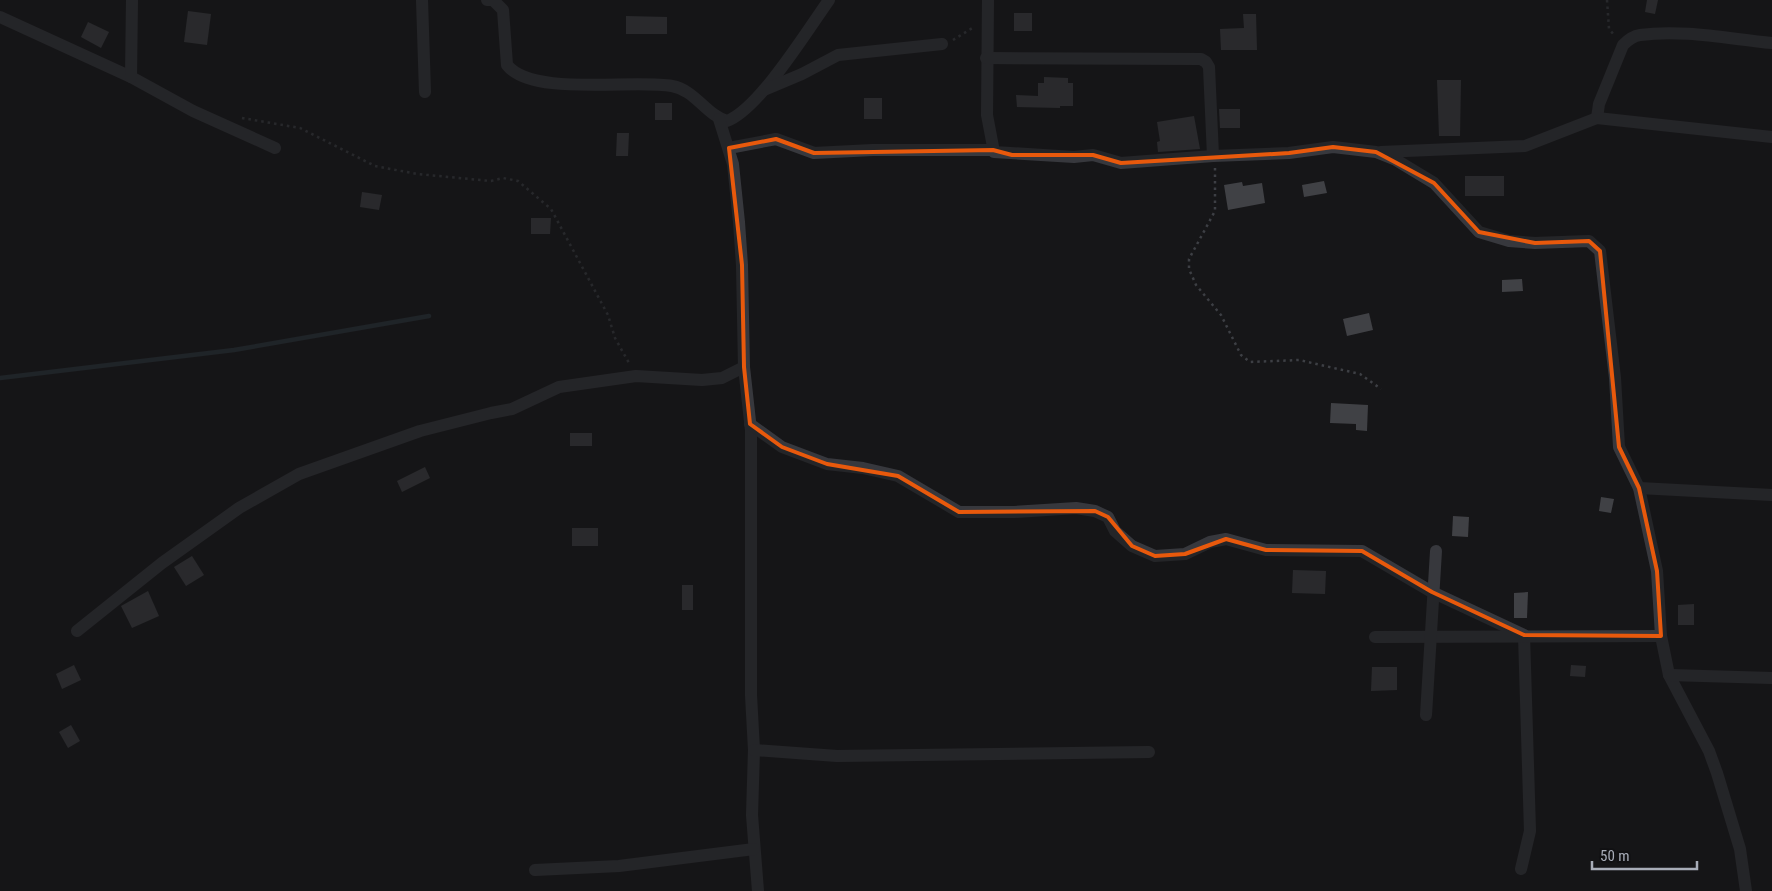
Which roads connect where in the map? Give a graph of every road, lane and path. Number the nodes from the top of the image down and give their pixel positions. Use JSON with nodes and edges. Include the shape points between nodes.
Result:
{"nodes":[{"id":1,"x":132,"y":0,"type":"edge"},
{"id":2,"x":422,"y":0,"type":"edge"},
{"id":3,"x":487,"y":0,"type":"edge"},
{"id":4,"x":495,"y":0,"type":"edge"},
{"id":5,"x":829,"y":0,"type":"edge"},
{"id":6,"x":988,"y":0,"type":"edge"},
{"id":7,"x":1607,"y":0,"type":"edge"},
{"id":8,"x":0,"y":17,"type":"edge"},
{"id":9,"x":988,"y":17,"type":"junction"},
{"id":10,"x":1772,"y":43,"type":"edge"},
{"id":11,"x":942,"y":44,"type":"joint"},
{"id":12,"x":1623,"y":44,"type":"junction"},
{"id":13,"x":986,"y":58,"type":"junction"},
{"id":14,"x":131,"y":77,"type":"junction"},
{"id":15,"x":764,"y":90,"type":"junction"},
{"id":16,"x":425,"y":92,"type":"dead end"},
{"id":17,"x":236,"y":116,"type":"dead end"},
{"id":18,"x":1597,"y":118,"type":"junction"},
{"id":19,"x":720,"y":119,"type":"junction"},
{"id":20,"x":1772,"y":137,"type":"edge"},
{"id":21,"x":275,"y":148,"type":"dead end"},
{"id":22,"x":729,"y":148,"type":"junction"},
{"id":23,"x":993,"y":150,"type":"junction"},
{"id":24,"x":1376,"y":152,"type":"junction"},
{"id":25,"x":1213,"y":156,"type":"junction"},
{"id":26,"x":744,"y":367,"type":"junction"},
{"id":27,"x":636,"y":376,"type":"junction"},
{"id":28,"x":1381,"y":389,"type":"dead end"},
{"id":29,"x":750,"y":424,"type":"junction"},
{"id":30,"x":1639,"y":488,"type":"junction"},
{"id":31,"x":1772,"y":495,"type":"edge"},
{"id":32,"x":1436,"y":551,"type":"dead end"},
{"id":33,"x":1432,"y":592,"type":"junction"},
{"id":34,"x":77,"y":631,"type":"dead end"},
{"id":35,"x":1524,"y":636,"type":"junction"},
{"id":36,"x":1662,"y":636,"type":"junction"},
{"id":37,"x":1375,"y":637,"type":"dead end"},
{"id":38,"x":1429,"y":638,"type":"junction"},
{"id":39,"x":1669,"y":675,"type":"junction"},
{"id":40,"x":1772,"y":678,"type":"edge"},
{"id":41,"x":1426,"y":715,"type":"dead end"},
{"id":42,"x":754,"y":750,"type":"junction"},
{"id":43,"x":1150,"y":752,"type":"dead end"},
{"id":44,"x":754,"y":849,"type":"junction"},
{"id":45,"x":1521,"y":869,"type":"dead end"},
{"id":46,"x":535,"y":870,"type":"dead end"},
{"id":47,"x":758,"y":891,"type":"edge"},
{"id":48,"x":1746,"y":891,"type":"edge"}],
"edges":[{"from":1,"to":14,"type":"street"},
{"from":2,"to":16,"type":"street"},
{"from":3,"to":4,"type":"street"},
{"from":4,"to":19,"type":"street","via":[[503,10],[507,65],[521,76],[552,84],[674,86],[693,96]]},
{"from":5,"to":15,"type":"street"},
{"from":6,"to":9,"type":"street"},
{"from":7,"to":12,"type":"path","via":[[1609,29]]},
{"from":8,"to":14,"type":"street"},
{"from":9,"to":11,"type":"path","via":[[960,37]]},
{"from":9,"to":13,"type":"street"},
{"from":10,"to":12,"type":"street","via":[[1688,35],[1639,35]]},
{"from":11,"to":15,"type":"street","via":[[838,55]]},
{"from":12,"to":18,"type":"street"},
{"from":13,"to":23,"type":"street","via":[[987,115]]},
{"from":13,"to":25,"type":"street","via":[[1206,62],[1209,67]]},
{"from":14,"to":21,"type":"street","via":[[193,111]]},
{"from":15,"to":19,"type":"street","via":[[737,118]]},
{"from":17,"to":27,"type":"path","via":[[300,128],[375,166],[417,174],[518,181],[551,209]]},
{"from":18,"to":20,"type":"street"},
{"from":18,"to":24,"type":"street","via":[[1525,146]]},
{"from":19,"to":22,"type":"street"},
{"from":22,"to":23,"type":"street","via":[[776,139],[814,153]]},
{"from":22,"to":26,"type":"street","via":[[742,265]]},
{"from":23,"to":25,"type":"street","via":[[1012,155],[1093,155],[1121,163]]},
{"from":24,"to":25,"type":"street","via":[[1333,147],[1290,153]]},
{"from":24,"to":30,"type":"street","via":[[1434,183],[1479,232],[1509,241],[1589,241],[1600,251],[1615,378],[1619,448]]},
{"from":25,"to":28,"type":"path","via":[[1217,178],[1215,211],[1189,259],[1189,269],[1196,285],[1221,315],[1240,355],[1250,362],[1299,360],[1360,374]]},
{"from":26,"to":27,"type":"street","via":[[722,378],[702,380]]},
{"from":26,"to":29,"type":"street"},
{"from":27,"to":34,"type":"street","via":[[559,387],[512,409],[420,432],[299,474],[208,530]]},
{"from":29,"to":33,"type":"street","via":[[782,446],[828,464],[898,476],[960,512],[1076,508],[1095,511],[1108,517],[1115,530],[1132,546],[1155,556],[1185,554],[1210,542],[1226,539],[1266,550],[1362,551]]},
{"from":29,"to":42,"type":"street"},
{"from":30,"to":31,"type":"street"},
{"from":30,"to":36,"type":"street","via":[[1657,571]]},
{"from":32,"to":33,"type":"street"},
{"from":33,"to":35,"type":"street"},
{"from":33,"to":38,"type":"street"},
{"from":35,"to":36,"type":"street"},
{"from":35,"to":38,"type":"street"},
{"from":35,"to":45,"type":"street","via":[[1530,831]]},
{"from":36,"to":39,"type":"street"},
{"from":37,"to":38,"type":"street"},
{"from":38,"to":41,"type":"street"},
{"from":39,"to":40,"type":"street"},
{"from":39,"to":48,"type":"street","via":[[1717,773],[1740,849]]},
{"from":42,"to":43,"type":"street","via":[[837,756]]},
{"from":42,"to":44,"type":"street"},
{"from":44,"to":46,"type":"street","via":[[619,866]]},
{"from":44,"to":47,"type":"street"}]}
